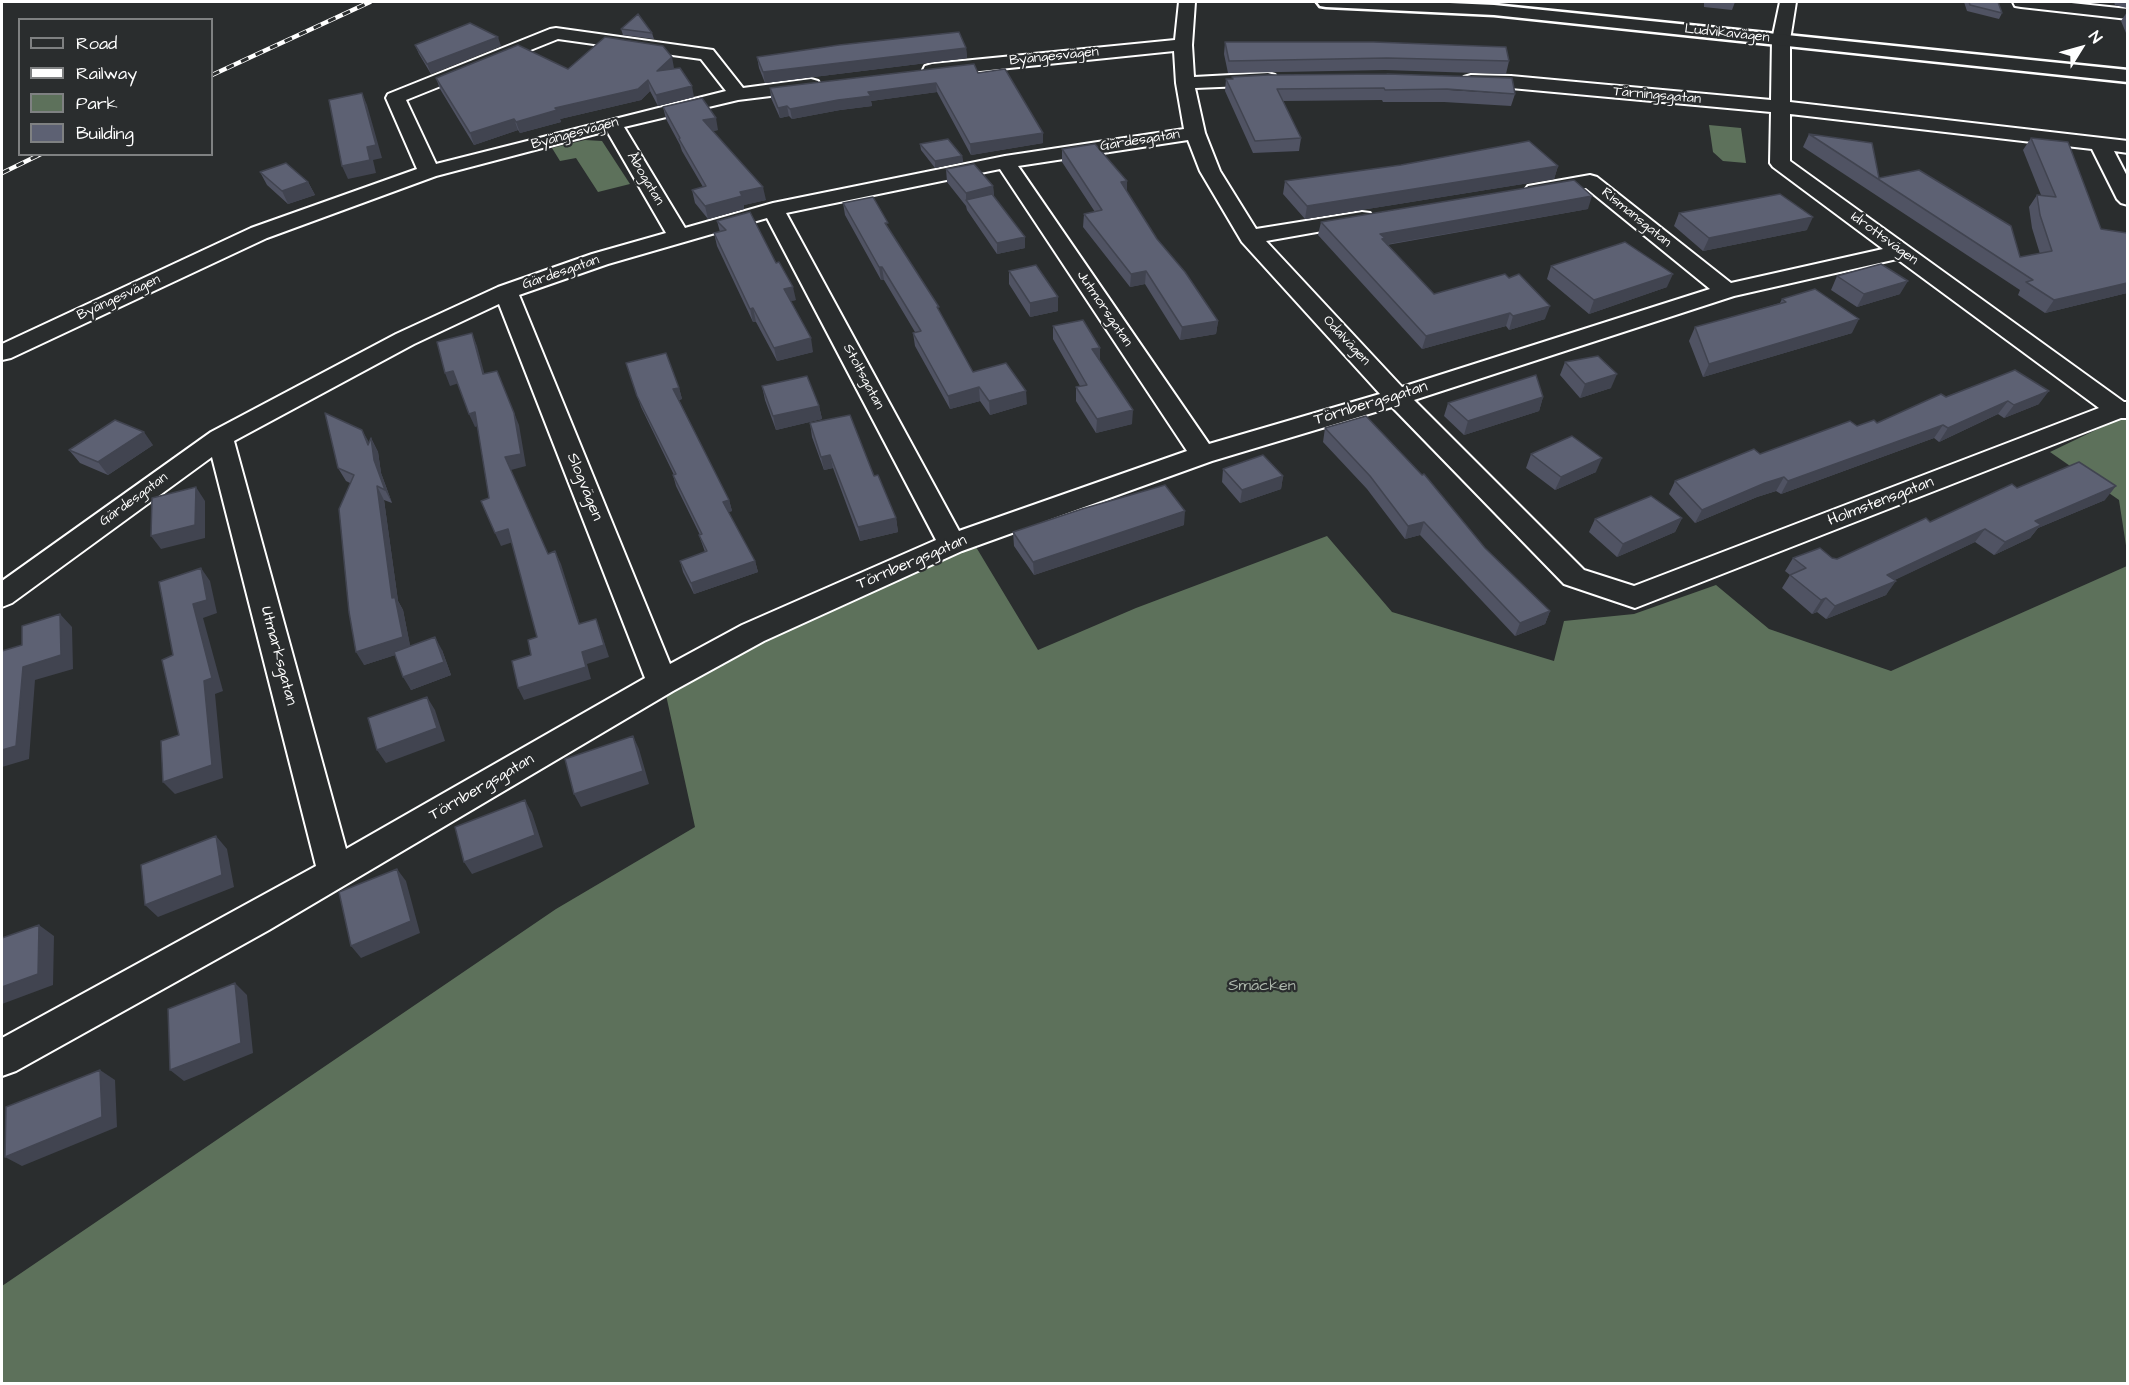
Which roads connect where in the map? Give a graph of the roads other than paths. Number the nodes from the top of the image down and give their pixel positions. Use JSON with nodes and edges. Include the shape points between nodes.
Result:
{"nodes":[{"id":1,"x":1187,"y":2,"type":"edge"},
{"id":2,"x":1326,"y":2,"type":"edge"},
{"id":3,"x":1788,"y":2,"type":"edge"},
{"id":4,"x":2021,"y":2,"type":"edge"},
{"id":5,"x":2127,"y":14,"type":"edge"},
{"id":6,"x":1781,"y":40,"type":"junction"},
{"id":7,"x":1183,"y":45,"type":"junction"},
{"id":8,"x":911,"y":72,"type":"edge"},
{"id":9,"x":2127,"y":76,"type":"edge"},
{"id":10,"x":1289,"y":79,"type":"edge"},
{"id":11,"x":1453,"y":80,"type":"edge"},
{"id":12,"x":830,"y":82,"type":"edge"},
{"id":13,"x":1185,"y":83,"type":"junction"},
{"id":14,"x":738,"y":94,"type":"junction"},
{"id":15,"x":1781,"y":107,"type":"junction"},
{"id":16,"x":612,"y":124,"type":"junction"},
{"id":17,"x":1195,"y":133,"type":"junction"},
{"id":18,"x":2100,"y":144,"type":"junction"},
{"id":19,"x":2127,"y":147,"type":"edge"},
{"id":20,"x":1005,"y":162,"type":"junction"},
{"id":21,"x":429,"y":172,"type":"junction"},
{"id":22,"x":1520,"y":192,"type":"edge"},
{"id":23,"x":2127,"y":199,"type":"edge"},
{"id":24,"x":773,"y":209,"type":"junction"},
{"id":25,"x":1379,"y":215,"type":"edge"},
{"id":26,"x":678,"y":235,"type":"junction"},
{"id":27,"x":1250,"y":237,"type":"junction"},
{"id":28,"x":1901,"y":251,"type":"junction"},
{"id":29,"x":1727,"y":291,"type":"junction"},
{"id":30,"x":506,"y":292,"type":"junction"},
{"id":31,"x":2,"y":354,"type":"edge"},
{"id":32,"x":1397,"y":397,"type":"junction"},
{"id":33,"x":2123,"y":410,"type":"edge"},
{"id":34,"x":220,"y":438,"type":"junction"},
{"id":35,"x":1203,"y":455,"type":"junction"},
{"id":36,"x":952,"y":544,"type":"junction"},
{"id":37,"x":2,"y":596,"type":"edge"},
{"id":38,"x":1635,"y":597,"type":"joint"},
{"id":39,"x":662,"y":682,"type":"junction"},
{"id":40,"x":335,"y":873,"type":"junction"},
{"id":41,"x":2,"y":1058,"type":"edge"}],
"edges":[{"from":1,"to":7,"type":"street","name":"Odalvägen"},
{"from":2,"to":6,"type":"street","name":"Ludvikavägen","via":[[1494,10]]},
{"from":3,"to":6,"type":"street","name":"Idrottsvägen"},
{"from":4,"to":5,"type":"street"},
{"from":6,"to":9,"type":"street","name":"Ludvikavägen"},
{"from":6,"to":15,"type":"street","name":"Idrottsvägen"},
{"from":7,"to":8,"type":"street","name":"Byängesvägen"},
{"from":7,"to":13,"type":"street","name":"Odalvägen"},
{"from":10,"to":13,"type":"street"},
{"from":11,"to":15,"type":"street","name":"Tärningsgatan"},
{"from":12,"to":14,"type":"street","name":"Byängesvägen"},
{"from":13,"to":17,"type":"street","name":"Odalvägen"},
{"from":14,"to":16,"type":"street","name":"Byängesvägen"},
{"from":14,"to":21,"type":"street","via":[[707,54],[556,33],[395,98]]},
{"from":15,"to":18,"type":"street","name":"Tärningsgatan"},
{"from":15,"to":28,"type":"street","name":"Idrottsvägen","via":[[1780,163]]},
{"from":16,"to":21,"type":"street","name":"Byängesvägen"},
{"from":16,"to":26,"type":"street","name":"Åbogatan"},
{"from":17,"to":20,"type":"street","name":"Gärdesgatan"},
{"from":17,"to":27,"type":"street","name":"Odalvägen","via":[[1210,171]]},
{"from":18,"to":19,"type":"street","name":"Tärningsgatan"},
{"from":18,"to":23,"type":"street"},
{"from":20,"to":24,"type":"street","name":"Gärdesgatan"},
{"from":20,"to":35,"type":"street","name":"Jutmorsgatan"},
{"from":21,"to":31,"type":"street","name":"Byängesvägen","via":[[260,233]]},
{"from":22,"to":29,"type":"street","name":"Rismansgatan","via":[[1590,181]]},
{"from":24,"to":26,"type":"street","name":"Gärdesgatan"},
{"from":24,"to":36,"type":"street","name":"Stoltsgatan"},
{"from":25,"to":27,"type":"street"},
{"from":26,"to":30,"type":"street","name":"Gärdesgatan"},
{"from":27,"to":32,"type":"street","name":"Odalvägen"},
{"from":28,"to":29,"type":"street","name":"Törnbergsgatan"},
{"from":28,"to":33,"type":"street","name":"Idrottsvägen"},
{"from":29,"to":32,"type":"street","name":"Törnbergsgatan"},
{"from":30,"to":34,"type":"street","name":"Gärdesgatan","via":[[405,339]]},
{"from":30,"to":39,"type":"street","name":"Slogvägen"},
{"from":32,"to":35,"type":"street","name":"Törnbergsgatan"},
{"from":32,"to":38,"type":"street","name":"Odalvägen","via":[[1574,577]]},
{"from":33,"to":38,"type":"street","name":"Holmstensgatan"},
{"from":34,"to":37,"type":"street","name":"Gärdesgatan"},
{"from":34,"to":40,"type":"street","name":"Utmarksgatan"},
{"from":35,"to":36,"type":"street","name":"Törnbergsgatan"},
{"from":36,"to":39,"type":"street","name":"Törnbergsgatan","via":[[753,633]]},
{"from":39,"to":40,"type":"street","name":"Törnbergsgatan"},
{"from":40,"to":41,"type":"street","name":"Törnbergsgatan"}]}
